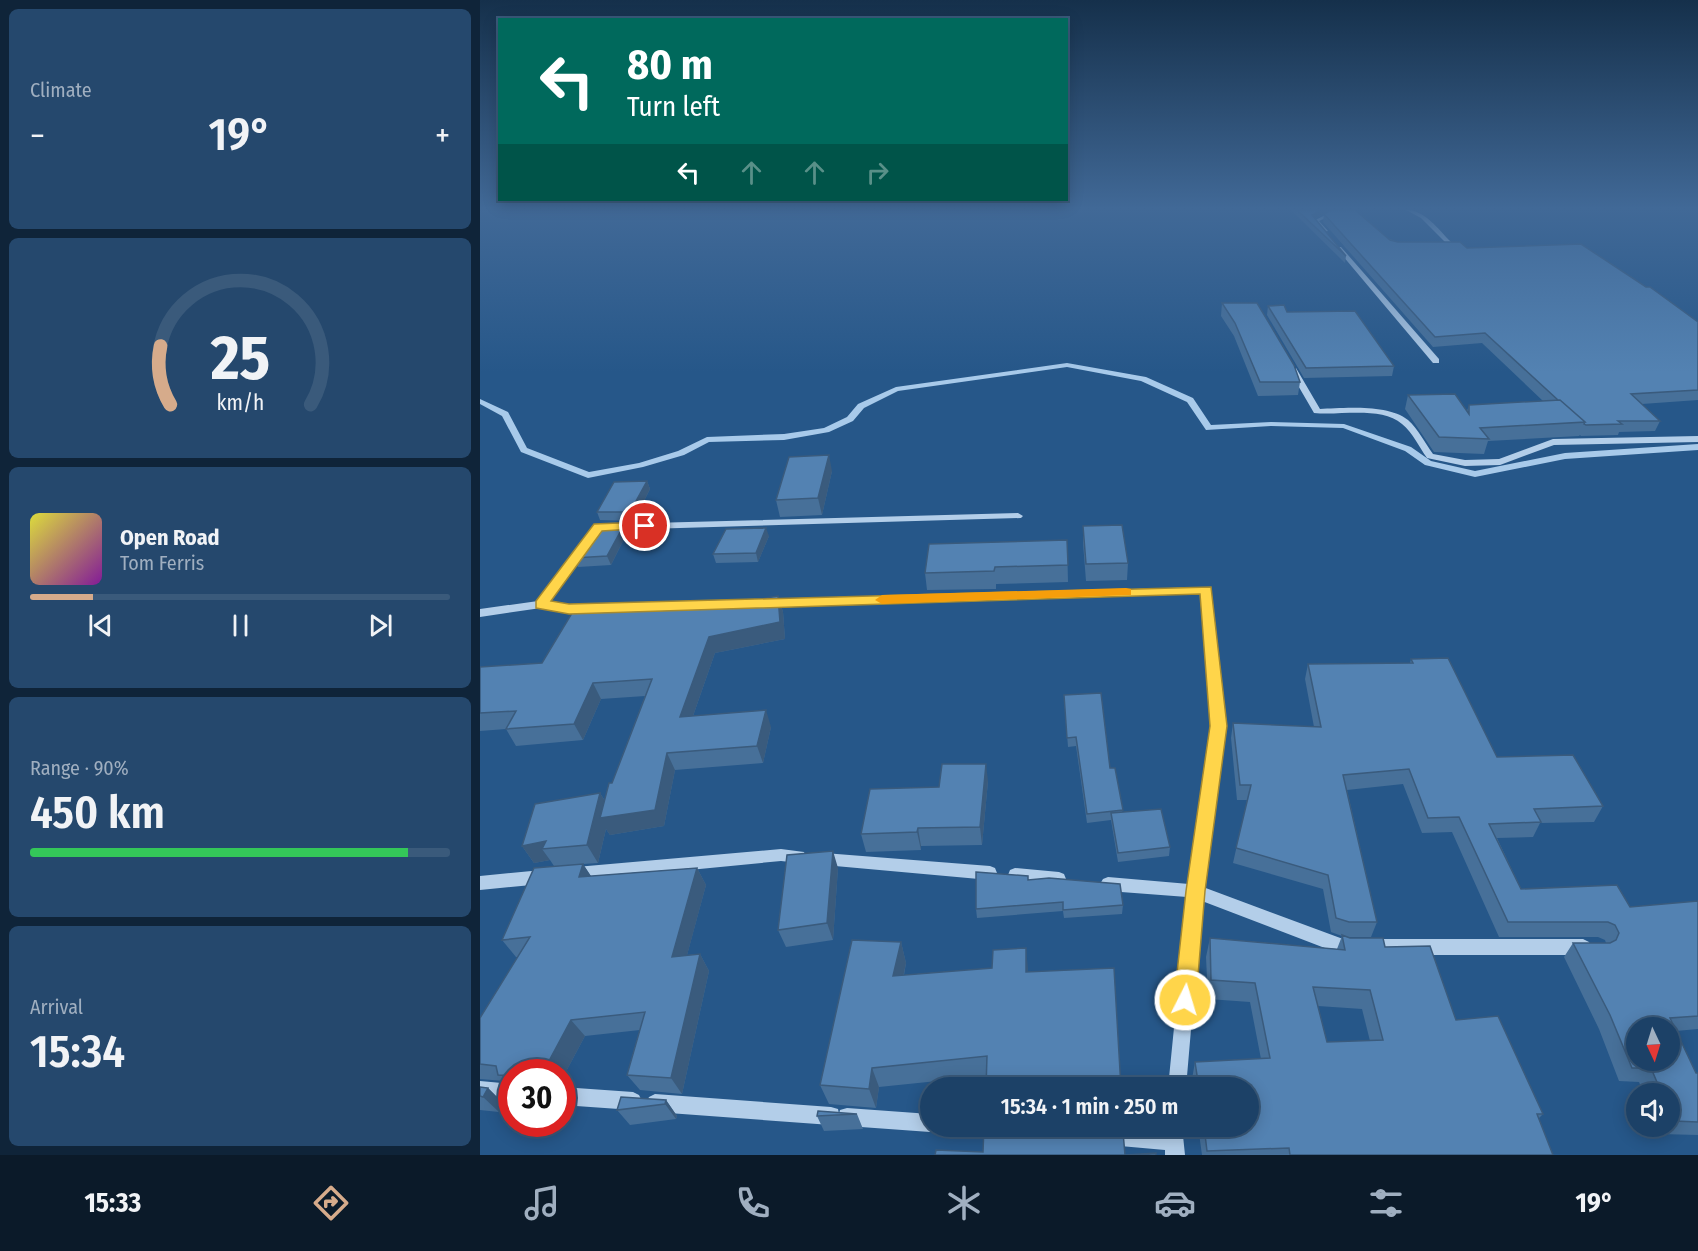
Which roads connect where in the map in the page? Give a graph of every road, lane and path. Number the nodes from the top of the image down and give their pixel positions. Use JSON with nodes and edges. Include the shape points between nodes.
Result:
{"nodes":[{"id":1,"x":1353,"y":264,"type":"edge"},
{"id":2,"x":1287,"y":360,"type":"edge"},
{"id":3,"x":1436,"y":361,"type":"dead end"},
{"id":4,"x":1698,"y":439,"type":"edge"},
{"id":5,"x":1018,"y":516,"type":"dead end"},
{"id":6,"x":758,"y":603,"type":"edge"},
{"id":7,"x":541,"y":604,"type":"junction"},
{"id":8,"x":711,"y":605,"type":"edge"},
{"id":9,"x":480,"y":613,"type":"edge"},
{"id":10,"x":480,"y":883,"type":"edge"},
{"id":11,"x":1195,"y":891,"type":"junction"},
{"id":12,"x":1598,"y":947,"type":"edge"},
{"id":13,"x":1178,"y":1077,"type":"edge"},
{"id":14,"x":480,"y":1090,"type":"edge"},
{"id":15,"x":498,"y":1092,"type":"edge"},
{"id":16,"x":576,"y":1097,"type":"edge"},
{"id":17,"x":920,"y":1122,"type":"edge"},
{"id":18,"x":1118,"y":1137,"type":"edge"},
{"id":19,"x":1173,"y":1141,"type":"edge"}],
"edges":[{"from":1,"to":3,"type":"street"},
{"from":2,"to":4,"type":"street","via":[[1317,411],[1370,413],[1403,420],[1430,456],[1465,463],[1500,462],[1553,442]]},
{"from":5,"to":7,"type":"street","via":[[595,531]]},
{"from":6,"to":11,"type":"street","via":[[1206,590],[1218,726]]},
{"from":7,"to":8,"type":"street","via":[[569,609]]},
{"from":7,"to":9,"type":"street"},
{"from":10,"to":11,"type":"street","via":[[781,855]]},
{"from":11,"to":12,"type":"street","via":[[1344,947]]},
{"from":11,"to":13,"type":"street"},
{"from":14,"to":15,"type":"street"},
{"from":16,"to":17,"type":"street"},
{"from":18,"to":19,"type":"street"}]}
